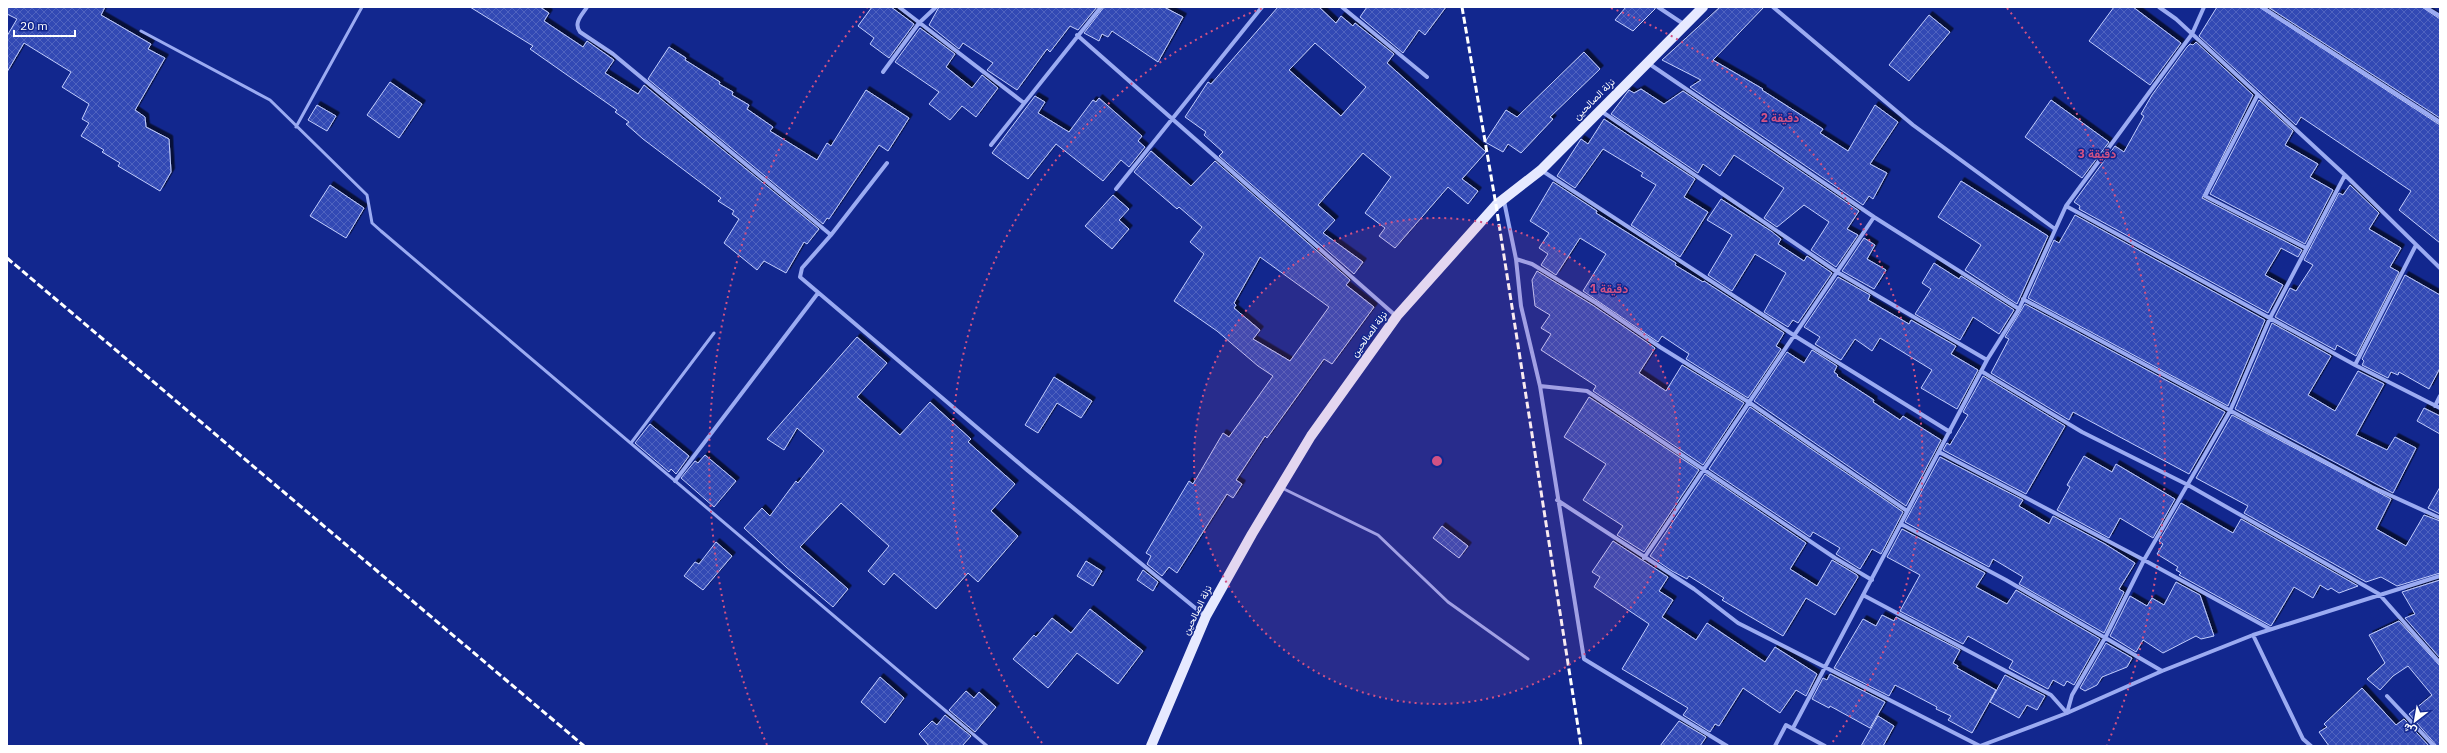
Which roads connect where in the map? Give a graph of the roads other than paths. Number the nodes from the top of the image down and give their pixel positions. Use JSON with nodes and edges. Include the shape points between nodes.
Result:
{"nodes":[{"id":1,"x":362,"y":7,"type":"edge"},
{"id":2,"x":588,"y":7,"type":"edge"},
{"id":3,"x":899,"y":7,"type":"edge"},
{"id":4,"x":936,"y":7,"type":"edge"},
{"id":5,"x":1101,"y":7,"type":"edge"},
{"id":6,"x":1262,"y":7,"type":"edge"},
{"id":7,"x":1342,"y":7,"type":"edge"},
{"id":8,"x":1658,"y":7,"type":"edge"},
{"id":9,"x":1703,"y":7,"type":"edge"},
{"id":10,"x":1773,"y":7,"type":"edge"},
{"id":11,"x":2159,"y":7,"type":"edge"},
{"id":12,"x":2204,"y":7,"type":"edge"},
{"id":13,"x":2262,"y":7,"type":"edge"},
{"id":14,"x":2425,"y":7,"type":"edge"},
{"id":15,"x":2440,"y":16,"type":"edge"},
{"id":16,"x":919,"y":22,"type":"junction"},
{"id":17,"x":1685,"y":25,"type":"junction"},
{"id":18,"x":141,"y":31,"type":"dead end"},
{"id":19,"x":2192,"y":34,"type":"junction"},
{"id":20,"x":1077,"y":35,"type":"junction"},
{"id":21,"x":1648,"y":63,"type":"junction"},
{"id":22,"x":883,"y":72,"type":"dead end"},
{"id":23,"x":1428,"y":77,"type":"dead end"},
{"id":24,"x":2257,"y":96,"type":"junction"},
{"id":25,"x":1024,"y":103,"type":"junction"},
{"id":26,"x":1599,"y":110,"type":"junction"},
{"id":27,"x":1172,"y":119,"type":"junction"},
{"id":28,"x":2440,"y":122,"type":"edge"},
{"id":29,"x":296,"y":127,"type":"junction"},
{"id":30,"x":992,"y":145,"type":"dead end"},
{"id":31,"x":887,"y":163,"type":"dead end"},
{"id":32,"x":1541,"y":170,"type":"junction"},
{"id":33,"x":2344,"y":175,"type":"junction"},
{"id":34,"x":1116,"y":189,"type":"dead end"},
{"id":35,"x":1504,"y":198,"type":"junction"},
{"id":36,"x":2066,"y":206,"type":"junction"},
{"id":37,"x":1874,"y":217,"type":"junction"},
{"id":38,"x":2054,"y":229,"type":"junction"},
{"id":39,"x":831,"y":235,"type":"junction"},
{"id":40,"x":2416,"y":245,"type":"junction"},
{"id":41,"x":2306,"y":248,"type":"junction"},
{"id":42,"x":1516,"y":259,"type":"junction"},
{"id":43,"x":2440,"y":268,"type":"edge"},
{"id":44,"x":1837,"y":272,"type":"junction"},
{"id":45,"x":818,"y":293,"type":"junction"},
{"id":46,"x":2023,"y":299,"type":"junction"},
{"id":47,"x":2019,"y":309,"type":"junction"},
{"id":48,"x":1397,"y":316,"type":"junction"},
{"id":49,"x":2270,"y":318,"type":"junction"},
{"id":50,"x":714,"y":333,"type":"dead end"},
{"id":51,"x":1795,"y":336,"type":"junction"},
{"id":52,"x":1987,"y":360,"type":"junction"},
{"id":53,"x":2355,"y":365,"type":"junction"},
{"id":54,"x":1981,"y":371,"type":"junction"},
{"id":55,"x":1540,"y":386,"type":"junction"},
{"id":56,"x":2440,"y":396,"type":"edge"},
{"id":57,"x":1750,"y":403,"type":"junction"},
{"id":58,"x":2435,"y":406,"type":"junction"},
{"id":59,"x":2440,"y":408,"type":"edge"},
{"id":60,"x":2230,"y":411,"type":"junction"},
{"id":61,"x":1950,"y":432,"type":"junction"},
{"id":62,"x":631,"y":443,"type":"junction"},
{"id":63,"x":1940,"y":452,"type":"junction"},
{"id":64,"x":1705,"y":469,"type":"junction"},
{"id":65,"x":675,"y":481,"type":"junction"},
{"id":66,"x":2188,"y":485,"type":"junction"},
{"id":67,"x":1280,"y":487,"type":"junction"},
{"id":68,"x":1557,"y":500,"type":"junction"},
{"id":69,"x":1907,"y":511,"type":"junction"},
{"id":70,"x":2440,"y":518,"type":"edge"},
{"id":71,"x":1900,"y":524,"type":"junction"},
{"id":72,"x":1644,"y":558,"type":"junction"},
{"id":73,"x":2144,"y":560,"type":"junction"},
{"id":74,"x":2440,"y":576,"type":"edge"},
{"id":75,"x":1872,"y":580,"type":"junction"},
{"id":76,"x":2379,"y":594,"type":"junction"},
{"id":77,"x":1863,"y":595,"type":"junction"},
{"id":78,"x":1206,"y":616,"type":"junction"},
{"id":79,"x":2270,"y":629,"type":"junction"},
{"id":80,"x":2253,"y":635,"type":"junction"},
{"id":81,"x":2105,"y":638,"type":"junction"},
{"id":82,"x":1528,"y":659,"type":"dead end"},
{"id":83,"x":2440,"y":663,"type":"edge"},
{"id":84,"x":1824,"y":667,"type":"junction"},
{"id":85,"x":2162,"y":671,"type":"junction"},
{"id":86,"x":2387,"y":696,"type":"dead end"},
{"id":87,"x":2067,"y":713,"type":"junction"},
{"id":88,"x":1793,"y":728,"type":"junction"},
{"id":89,"x":2303,"y":739,"type":"junction"},
{"id":90,"x":987,"y":746,"type":"edge"},
{"id":91,"x":1151,"y":746,"type":"edge"},
{"id":92,"x":1727,"y":746,"type":"edge"},
{"id":93,"x":1774,"y":746,"type":"edge"},
{"id":94,"x":1826,"y":746,"type":"edge"},
{"id":95,"x":1980,"y":746,"type":"edge"},
{"id":96,"x":2306,"y":746,"type":"edge"},
{"id":97,"x":2311,"y":746,"type":"edge"},
{"id":98,"x":2434,"y":746,"type":"edge"}],
"edges":[{"from":1,"to":29,"type":"lane"},
{"from":2,"to":39,"type":"street","via":[[577,22],[580,32],[613,54]]},
{"from":3,"to":16,"type":"street"},
{"from":4,"to":16,"type":"street"},
{"from":5,"to":20,"type":"street"},
{"from":6,"to":27,"type":"street"},
{"from":7,"to":23,"type":"street"},
{"from":8,"to":17,"type":"street"},
{"from":9,"to":17,"type":"main road","name":"نزلة الصالحين"},
{"from":10,"to":38,"type":"street","via":[[1913,125]]},
{"from":11,"to":19,"type":"street"},
{"from":12,"to":19,"type":"street"},
{"from":13,"to":28,"type":"street"},
{"from":14,"to":15,"type":"street"},
{"from":16,"to":22,"type":"street"},
{"from":16,"to":25,"type":"street"},
{"from":17,"to":21,"type":"main road","name":"نزلة الصالحين"},
{"from":18,"to":29,"type":"lane","via":[[270,100]]},
{"from":19,"to":24,"type":"street"},
{"from":19,"to":36,"type":"street"},
{"from":20,"to":25,"type":"street"},
{"from":20,"to":27,"type":"street"},
{"from":21,"to":26,"type":"main road","name":"نزلة الصالحين"},
{"from":21,"to":37,"type":"street"},
{"from":24,"to":33,"type":"street"},
{"from":24,"to":41,"type":"street","via":[[2205,196]]},
{"from":25,"to":30,"type":"street"},
{"from":26,"to":32,"type":"main road","name":"نزلة الصالحين"},
{"from":26,"to":44,"type":"street"},
{"from":27,"to":34,"type":"street"},
{"from":27,"to":48,"type":"street"},
{"from":29,"to":62,"type":"lane","via":[[367,194],[372,223],[381,232]]},
{"from":31,"to":39,"type":"street"},
{"from":32,"to":35,"type":"main road","name":"نزلة الصالحين"},
{"from":32,"to":51,"type":"street"},
{"from":33,"to":40,"type":"street"},
{"from":33,"to":41,"type":"street"},
{"from":35,"to":42,"type":"street"},
{"from":35,"to":48,"type":"main road","name":"نزلة الصالحين","via":[[1464,239]]},
{"from":36,"to":38,"type":"street"},
{"from":36,"to":49,"type":"street"},
{"from":37,"to":44,"type":"street"},
{"from":37,"to":47,"type":"street"},
{"from":38,"to":46,"type":"street"},
{"from":39,"to":45,"type":"street","via":[[800,272],[800,277]]},
{"from":40,"to":43,"type":"street"},
{"from":40,"to":53,"type":"street"},
{"from":41,"to":49,"type":"street"},
{"from":42,"to":55,"type":"street","via":[[1521,306]]},
{"from":42,"to":57,"type":"street","via":[[1532,264],[1596,303]]},
{"from":44,"to":51,"type":"street"},
{"from":44,"to":52,"type":"street"},
{"from":45,"to":65,"type":"street"},
{"from":45,"to":78,"type":"street","via":[[1027,470]]},
{"from":46,"to":47,"type":"street"},
{"from":46,"to":60,"type":"street"},
{"from":47,"to":52,"type":"street"},
{"from":48,"to":67,"type":"main road","name":"نزلة الصالحين","via":[[1311,436]]},
{"from":49,"to":53,"type":"street"},
{"from":49,"to":60,"type":"street"},
{"from":50,"to":62,"type":"lane"},
{"from":51,"to":57,"type":"street"},
{"from":51,"to":61,"type":"street"},
{"from":52,"to":54,"type":"street"},
{"from":53,"to":58,"type":"street"},
{"from":54,"to":61,"type":"street"},
{"from":54,"to":66,"type":"street","via":[[2082,432]]},
{"from":55,"to":64,"type":"street","via":[[1587,391]]},
{"from":55,"to":68,"type":"street"},
{"from":56,"to":58,"type":"street"},
{"from":57,"to":64,"type":"street"},
{"from":57,"to":69,"type":"street"},
{"from":58,"to":59,"type":"street"},
{"from":60,"to":66,"type":"street"},
{"from":60,"to":70,"type":"street","via":[[2372,487]]},
{"from":61,"to":63,"type":"street"},
{"from":62,"to":65,"type":"lane"},
{"from":63,"to":69,"type":"street"},
{"from":63,"to":73,"type":"street"},
{"from":64,"to":72,"type":"street"},
{"from":64,"to":75,"type":"street","via":[[1829,554]]},
{"from":65,"to":90,"type":"lane"},
{"from":66,"to":73,"type":"street"},
{"from":66,"to":76,"type":"street"},
{"from":67,"to":78,"type":"main road","name":"نزلة الصالحين"},
{"from":67,"to":82,"type":"lane","via":[[1378,535],[1448,602]]},
{"from":68,"to":72,"type":"street"},
{"from":68,"to":92,"type":"street","via":[[1584,658]]},
{"from":69,"to":71,"type":"street"},
{"from":71,"to":75,"type":"street"},
{"from":71,"to":81,"type":"street","via":[[2006,580]]},
{"from":72,"to":84,"type":"street","via":[[1694,589],[1738,623]]},
{"from":73,"to":79,"type":"street"},
{"from":73,"to":81,"type":"street"},
{"from":74,"to":76,"type":"street"},
{"from":75,"to":77,"type":"street"},
{"from":76,"to":79,"type":"street"},
{"from":76,"to":83,"type":"street"},
{"from":77,"to":84,"type":"street"},
{"from":77,"to":87,"type":"street","via":[[2051,695]]},
{"from":78,"to":91,"type":"main road","name":"نزلة الصالحين"},
{"from":79,"to":80,"type":"street"},
{"from":80,"to":85,"type":"street"},
{"from":80,"to":89,"type":"street"},
{"from":81,"to":85,"type":"street"},
{"from":81,"to":87,"type":"street","via":[[2072,695]]},
{"from":84,"to":88,"type":"street"},
{"from":84,"to":95,"type":"street"},
{"from":85,"to":87,"type":"street"},
{"from":86,"to":98,"type":"street"},
{"from":87,"to":95,"type":"street"},
{"from":88,"to":93,"type":"street","via":[[1786,725]]},
{"from":88,"to":94,"type":"street"},
{"from":89,"to":96,"type":"street"},
{"from":89,"to":97,"type":"street"}]}
